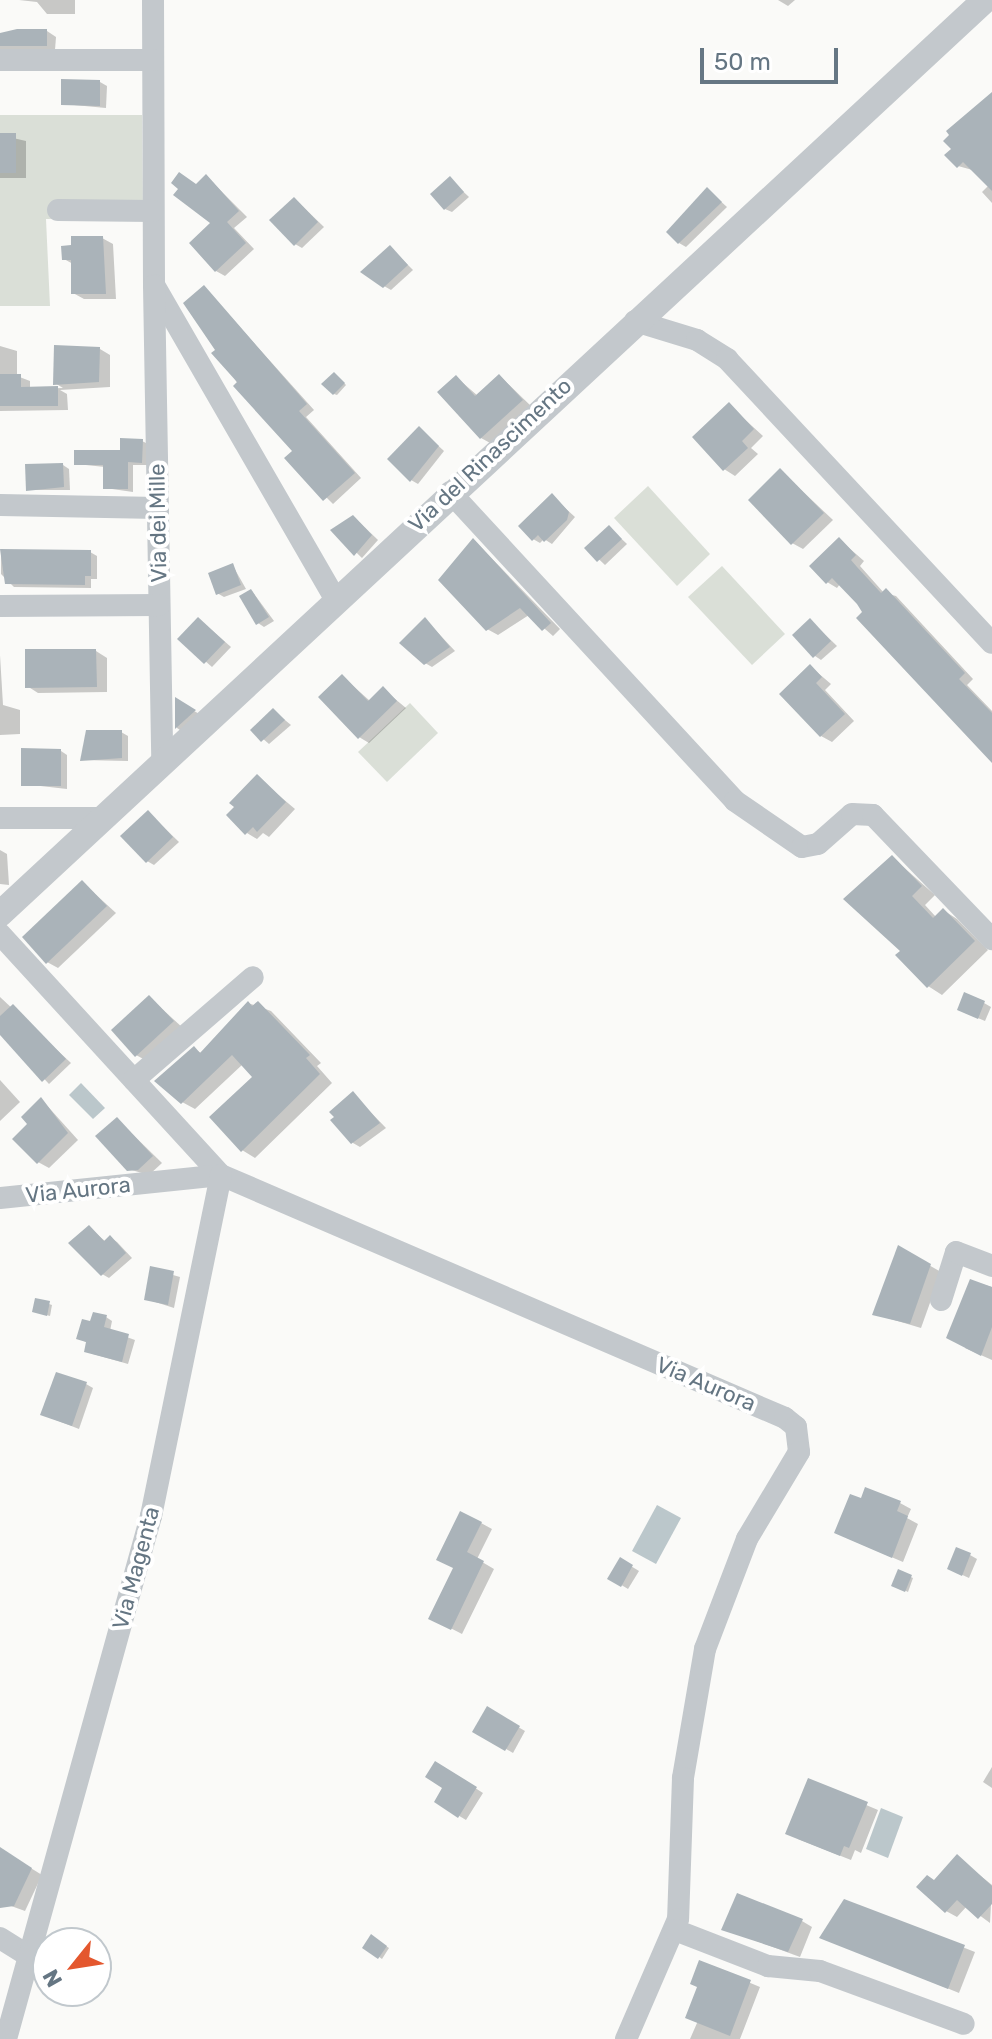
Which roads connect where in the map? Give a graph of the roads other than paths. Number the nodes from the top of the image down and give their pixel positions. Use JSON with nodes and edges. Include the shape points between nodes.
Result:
{"nodes":[{"id":1,"x":153,"y":0,"type":"edge"},
{"id":2,"x":972,"y":4,"type":"edge"},
{"id":3,"x":0,"y":60,"type":"edge"},
{"id":4,"x":153,"y":60,"type":"junction"},
{"id":5,"x":58,"y":210,"type":"dead end"},
{"id":6,"x":153,"y":211,"type":"junction"},
{"id":7,"x":154,"y":285,"type":"junction"},
{"id":8,"x":635,"y":321,"type":"junction"},
{"id":9,"x":450,"y":492,"type":"junction"},
{"id":10,"x":0,"y":505,"type":"edge"},
{"id":11,"x":158,"y":508,"type":"junction"},
{"id":12,"x":335,"y":599,"type":"junction"},
{"id":13,"x":159,"y":605,"type":"junction"},
{"id":14,"x":0,"y":606,"type":"edge"},
{"id":15,"x":992,"y":643,"type":"edge"},
{"id":16,"x":162,"y":761,"type":"junction"},
{"id":17,"x":0,"y":818,"type":"edge"},
{"id":18,"x":100,"y":818,"type":"junction"},
{"id":19,"x":0,"y":914,"type":"edge"},
{"id":20,"x":0,"y":934,"type":"edge"},
{"id":21,"x":992,"y":939,"type":"edge"},
{"id":22,"x":253,"y":977,"type":"dead end"},
{"id":23,"x":134,"y":1080,"type":"junction"},
{"id":24,"x":221,"y":1175,"type":"junction"},
{"id":25,"x":0,"y":1198,"type":"edge"},
{"id":26,"x":992,"y":1266,"type":"edge"},
{"id":27,"x":941,"y":1300,"type":"dead end"},
{"id":28,"x":675,"y":1930,"type":"junction"},
{"id":29,"x":0,"y":1938,"type":"edge"},
{"id":30,"x":27,"y":1955,"type":"junction"},
{"id":31,"x":964,"y":2024,"type":"dead end"},
{"id":32,"x":6,"y":2039,"type":"edge"},
{"id":33,"x":626,"y":2039,"type":"edge"}],
"edges":[{"from":1,"to":4,"type":"street","name":"Via dei Mille"},
{"from":2,"to":8,"type":"street","name":"Via del Rinascimento"},
{"from":3,"to":4,"type":"street"},
{"from":4,"to":6,"type":"street","name":"Via dei Mille"},
{"from":5,"to":6,"type":"street"},
{"from":6,"to":7,"type":"street","name":"Via dei Mille"},
{"from":7,"to":11,"type":"street","name":"Via dei Mille"},
{"from":7,"to":12,"type":"street","name":"Via dei Mille"},
{"from":8,"to":9,"type":"street","name":"Via del Rinascimento"},
{"from":8,"to":15,"type":"street","via":[[697,340],[732,363]]},
{"from":9,"to":12,"type":"street","name":"Via del Rinascimento"},
{"from":9,"to":21,"type":"street","via":[[735,801],[802,847],[818,844],[857,812],[873,815]]},
{"from":10,"to":11,"type":"street"},
{"from":11,"to":13,"type":"street","name":"Via dei Mille"},
{"from":12,"to":16,"type":"street","name":"Via del Rinascimento"},
{"from":13,"to":14,"type":"street"},
{"from":13,"to":16,"type":"street","name":"Via dei Mille"},
{"from":16,"to":18,"type":"street","name":"Via del Rinascimento"},
{"from":17,"to":18,"type":"street"},
{"from":18,"to":19,"type":"street","name":"Via del Rinascimento"},
{"from":20,"to":23,"type":"street"},
{"from":22,"to":23,"type":"street"},
{"from":23,"to":24,"type":"street"},
{"from":24,"to":25,"type":"street","name":"Via Aurora"},
{"from":24,"to":28,"type":"street","name":"Via Aurora","via":[[796,1427],[799,1452],[735,1565],[697,1682],[683,1778],[683,1888]]},
{"from":24,"to":30,"type":"street","name":"Via Magenta","via":[[151,1516]]},
{"from":26,"to":27,"type":"street","via":[[948,1249]]},
{"from":28,"to":31,"type":"street","via":[[768,1966],[820,1971]]},
{"from":28,"to":33,"type":"street","name":"Via Aurora"},
{"from":29,"to":30,"type":"street"},
{"from":30,"to":32,"type":"street","name":"Via Magenta"}]}
